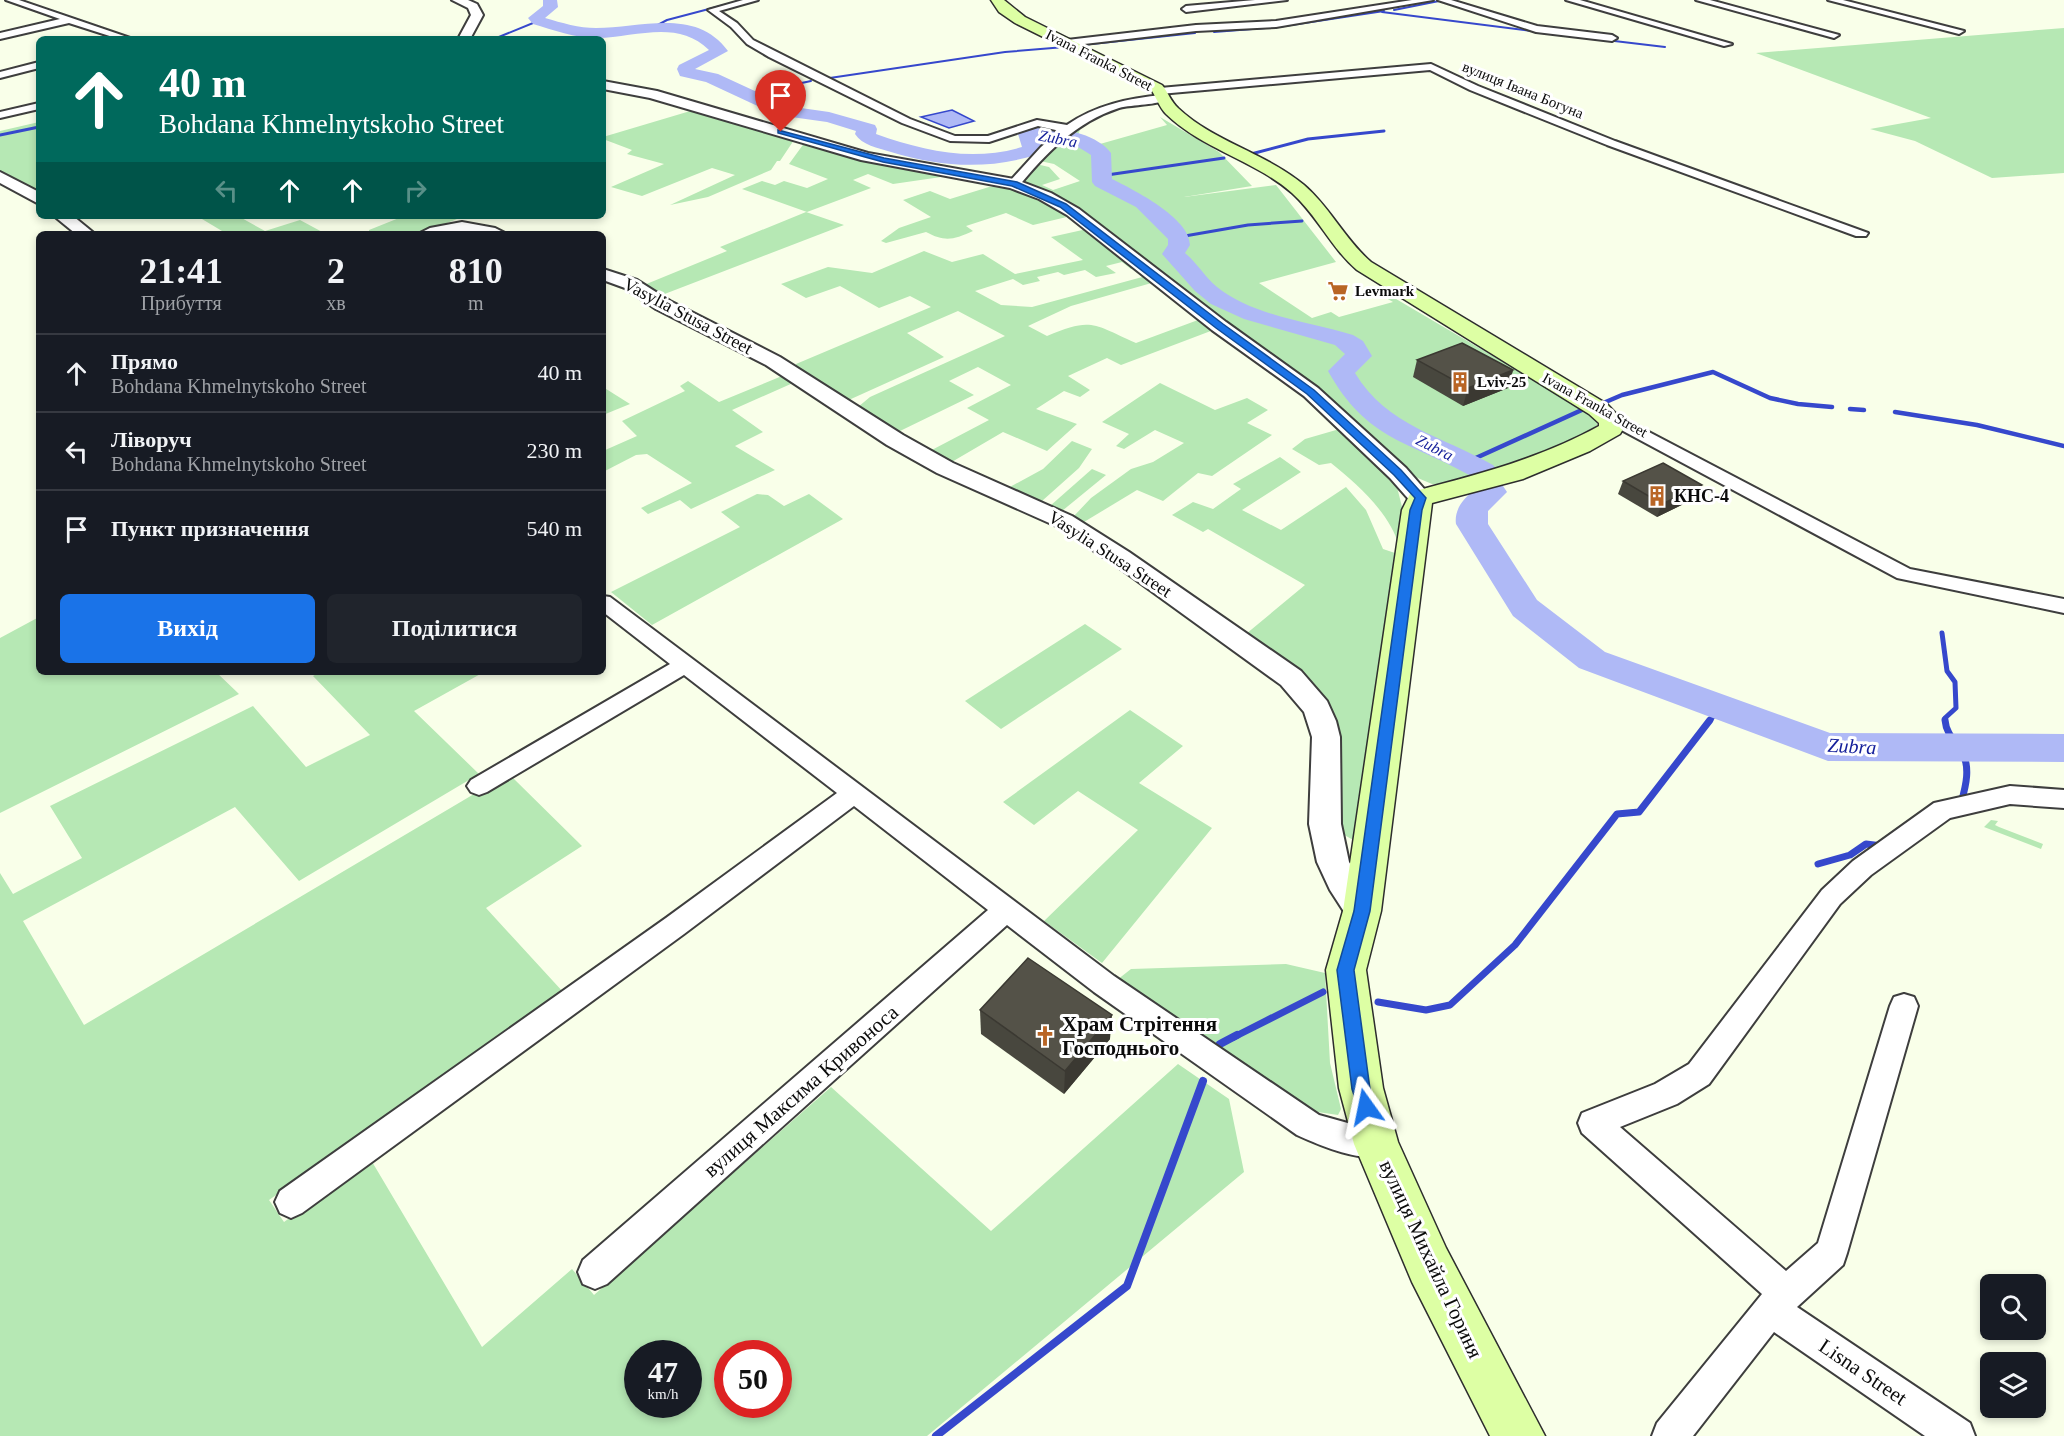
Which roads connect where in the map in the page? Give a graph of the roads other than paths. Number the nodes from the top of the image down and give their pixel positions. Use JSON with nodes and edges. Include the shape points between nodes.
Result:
{"nodes":[{"id":1,"x":10,"y":0,"type":"edge"},
{"id":2,"x":458,"y":0,"type":"edge"},
{"id":3,"x":754,"y":0,"type":"edge"},
{"id":4,"x":997,"y":0,"type":"edge"},
{"id":5,"x":1283,"y":0,"type":"edge"},
{"id":6,"x":1429,"y":0,"type":"edge"},
{"id":7,"x":1442,"y":0,"type":"edge"},
{"id":8,"x":1570,"y":0,"type":"edge"},
{"id":9,"x":1700,"y":0,"type":"edge"},
{"id":10,"x":1832,"y":0,"type":"edge"},
{"id":11,"x":0,"y":2,"type":"edge"},
{"id":12,"x":1229,"y":2,"type":"edge"},
{"id":13,"x":1186,"y":9,"type":"dead end"},
{"id":14,"x":73,"y":19,"type":"junction"},
{"id":15,"x":1276,"y":24,"type":"junction"},
{"id":16,"x":1959,"y":30,"type":"dead end"},
{"id":17,"x":1834,"y":35,"type":"dead end"},
{"id":18,"x":0,"y":36,"type":"edge"},
{"id":19,"x":120,"y":36,"type":"edge"},
{"id":20,"x":466,"y":36,"type":"edge"},
{"id":21,"x":1612,"y":38,"type":"dead end"},
{"id":22,"x":1067,"y":43,"type":"junction"},
{"id":23,"x":1727,"y":44,"type":"dead end"},
{"id":24,"x":36,"y":65,"type":"edge"},
{"id":25,"x":0,"y":75,"type":"edge"},
{"id":26,"x":606,"y":86,"type":"edge"},
{"id":27,"x":1162,"y":94,"type":"junction"},
{"id":28,"x":36,"y":107,"type":"edge"},
{"id":29,"x":0,"y":115,"type":"edge"},
{"id":30,"x":1062,"y":134,"type":"junction"},
{"id":31,"x":0,"y":177,"type":"edge"},
{"id":32,"x":1014,"y":184,"type":"junction"},
{"id":33,"x":36,"y":198,"type":"edge"},
{"id":34,"x":66,"y":219,"type":"edge"},
{"id":35,"x":83,"y":231,"type":"edge"},
{"id":36,"x":441,"y":231,"type":"edge"},
{"id":37,"x":487,"y":231,"type":"edge"},
{"id":38,"x":1861,"y":233,"type":"dead end"},
{"id":39,"x":606,"y":275,"type":"edge"},
{"id":40,"x":1605,"y":414,"type":"junction"},
{"id":41,"x":1420,"y":498,"type":"junction"},
{"id":42,"x":606,"y":604,"type":"edge"},
{"id":43,"x":2064,"y":606,"type":"edge"},
{"id":44,"x":684,"y":665,"type":"junction"},
{"id":45,"x":479,"y":786,"type":"dead end"},
{"id":46,"x":854,"y":793,"type":"junction"},
{"id":47,"x":2064,"y":799,"type":"edge"},
{"id":48,"x":1006,"y":910,"type":"junction"},
{"id":49,"x":1362,"y":911,"type":"junction"},
{"id":50,"x":1904,"y":1006,"type":"dead end"},
{"id":51,"x":1376,"y":1144,"type":"junction"},
{"id":52,"x":291,"y":1202,"type":"dead end"},
{"id":53,"x":595,"y":1272,"type":"dead end"},
{"id":54,"x":1778,"y":1301,"type":"junction"},
{"id":55,"x":1518,"y":1436,"type":"edge"},
{"id":56,"x":1670,"y":1436,"type":"edge"},
{"id":57,"x":1957,"y":1436,"type":"edge"}],
"edges":[{"from":1,"to":11,"type":"street"},
{"from":1,"to":14,"type":"street"},
{"from":2,"to":20,"type":"street","via":[[473,6],[477,15]]},
{"from":3,"to":30,"type":"street","via":[[712,10],[763,50],[906,121],[961,141],[989,139],[1037,123]]},
{"from":4,"to":22,"type":"main road","name":"Ivana Franka Street","via":[[1011,15]]},
{"from":5,"to":12,"type":"street"},
{"from":6,"to":15,"type":"street"},
{"from":7,"to":21,"type":"street","via":[[1536,29]]},
{"from":8,"to":23,"type":"street"},
{"from":9,"to":17,"type":"street"},
{"from":10,"to":16,"type":"street"},
{"from":12,"to":13,"type":"street"},
{"from":12,"to":15,"type":"street"},
{"from":14,"to":18,"type":"street"},
{"from":14,"to":19,"type":"street"},
{"from":15,"to":22,"type":"street","via":[[1196,28]]},
{"from":22,"to":27,"type":"main road","name":"Ivana Franka Street"},
{"from":24,"to":25,"type":"street"},
{"from":26,"to":32,"type":"street","via":[[663,97],[866,157]]},
{"from":27,"to":30,"type":"street","name":"вулиця Івана Богуна","via":[[1111,105]]},
{"from":27,"to":38,"type":"street","name":"вулиця Івана Богуна","via":[[1431,67],[1611,143]]},
{"from":27,"to":40,"type":"main road","name":"Ivana Franka Street","via":[[1170,110],[1187,123],[1299,190],[1353,258],[1364,266]]},
{"from":28,"to":29,"type":"street"},
{"from":30,"to":32,"type":"street","name":"вулиця Івана Богуна","via":[[1032,160]]},
{"from":31,"to":33,"type":"street"},
{"from":32,"to":41,"type":"street","via":[[1063,205],[1311,392],[1398,472]]},
{"from":34,"to":35,"type":"street"},
{"from":36,"to":37,"type":"street","via":[[466,226]]},
{"from":39,"to":49,"type":"street","name":"Vasylia Stusa Street","via":[[631,284],[663,305],[773,361],[945,468],[1073,526],[1291,678],[1317,708],[1322,721],[1326,737],[1325,824],[1333,862]]},
{"from":40,"to":41,"type":"main road","via":[[1611,421],[1611,429],[1605,435],[1502,476]]},
{"from":40,"to":43,"type":"street","name":"Ivana Franka Street","via":[[1904,574]]},
{"from":41,"to":49,"type":"main road"},
{"from":42,"to":44,"type":"street"},
{"from":44,"to":45,"type":"street"},
{"from":44,"to":46,"type":"street"},
{"from":46,"to":48,"type":"street"},
{"from":46,"to":52,"type":"street"},
{"from":47,"to":54,"type":"street","name":"Lisna Street","via":[[2010,795],[1943,810],[1862,868],[1831,897],[1699,1074],[1666,1094],[1593,1123]]},
{"from":48,"to":51,"type":"street","via":[[1104,984],[1308,1125],[1328,1134]]},
{"from":48,"to":53,"type":"street","name":"вулиця Максима Кривоноса"},
{"from":49,"to":51,"type":"main road","name":"вулиця Михайла Гориня","via":[[1346,970],[1361,1089]]},
{"from":50,"to":54,"type":"street","via":[[1831,1253]]},
{"from":51,"to":55,"type":"main road","name":"вулиця Михайла Гориня","via":[[1429,1265]]},
{"from":54,"to":56,"type":"street"},
{"from":54,"to":57,"type":"street","name":"Lisna Street"}]}
